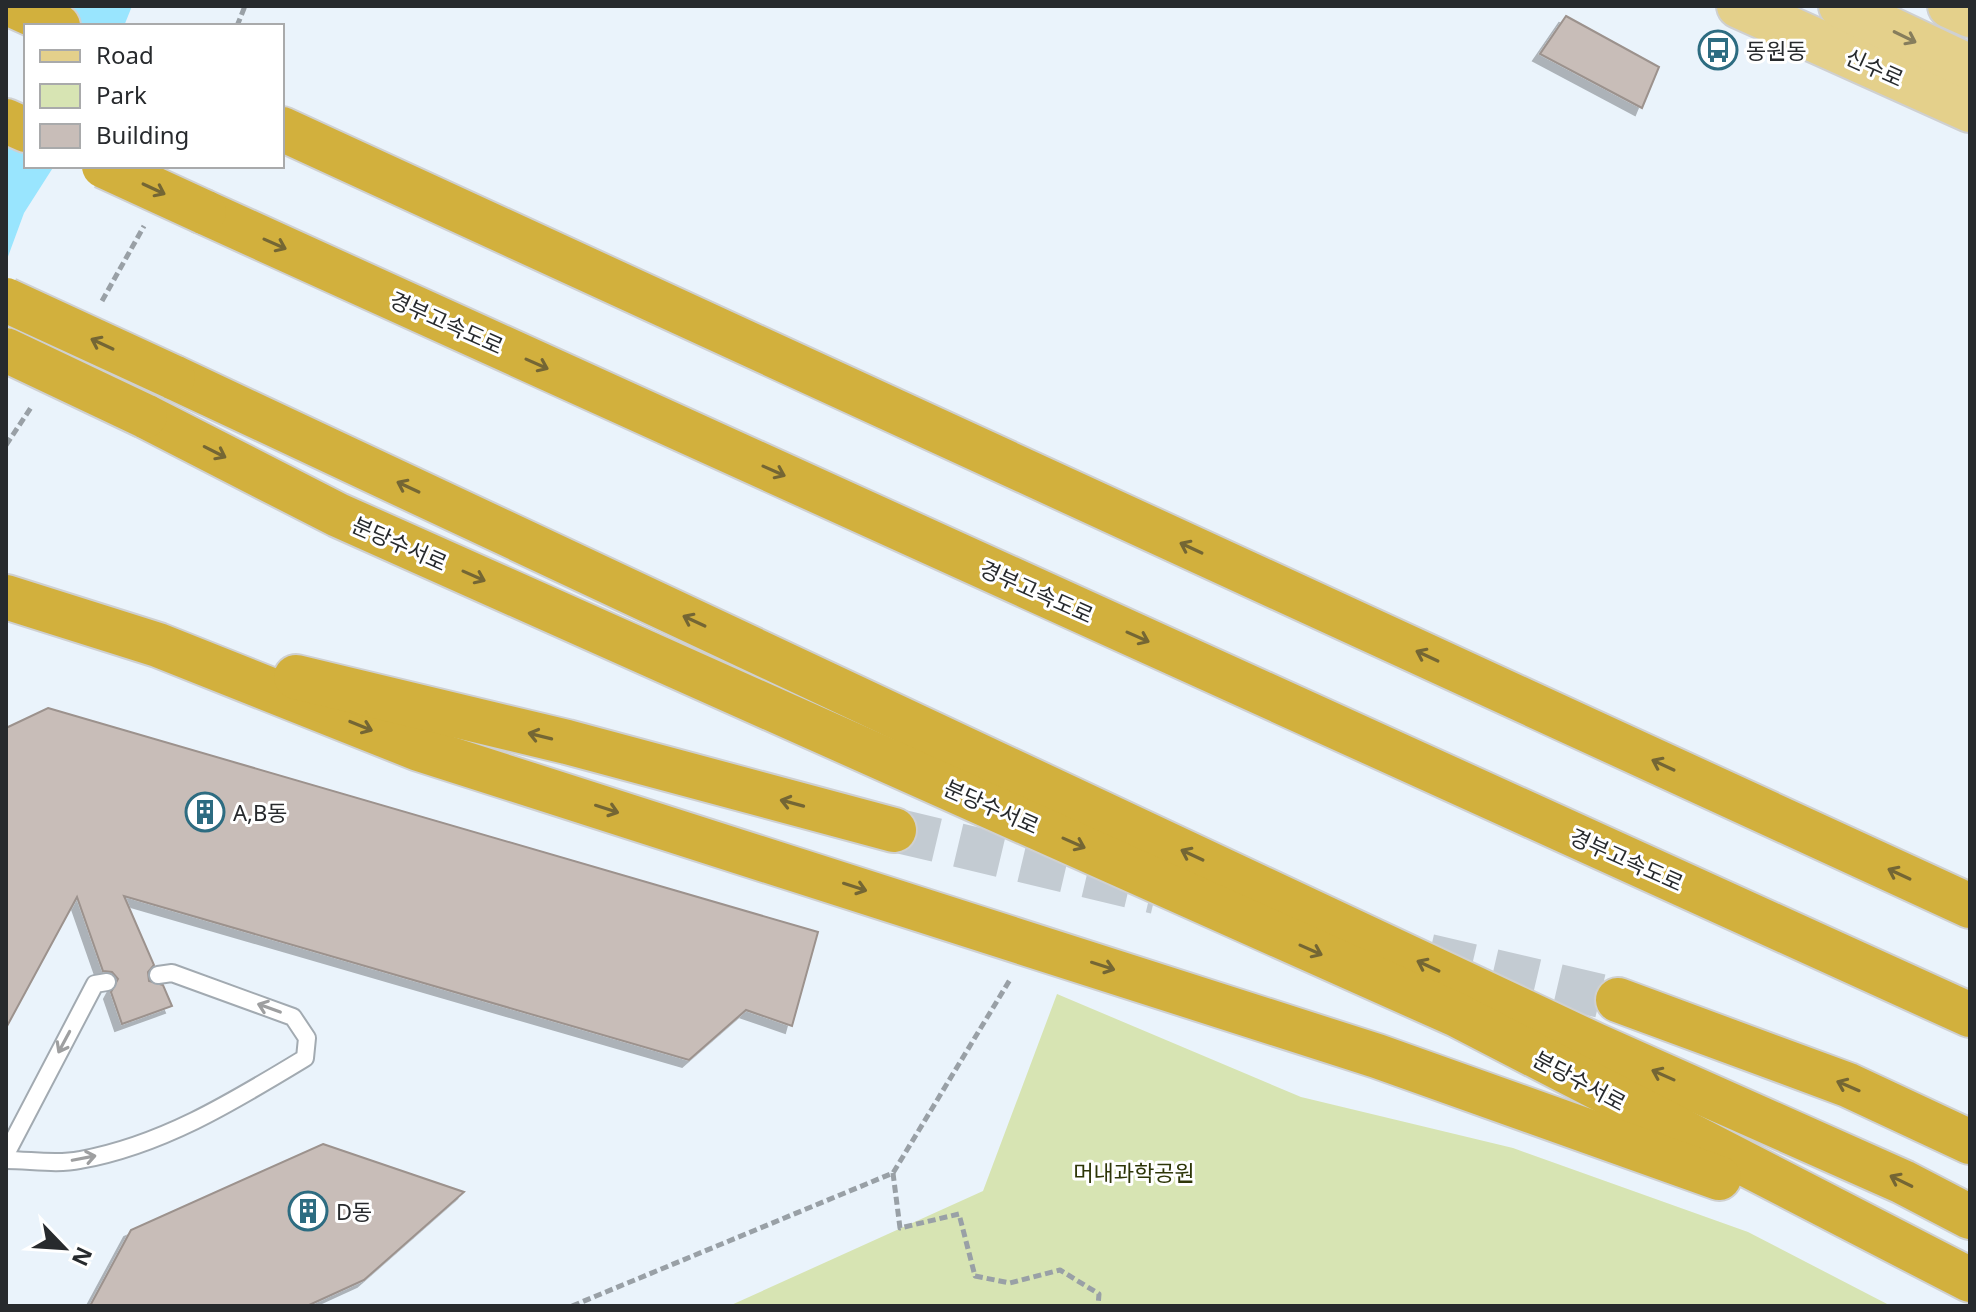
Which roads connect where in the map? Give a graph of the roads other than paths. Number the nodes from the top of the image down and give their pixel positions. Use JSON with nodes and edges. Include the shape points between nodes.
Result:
{"nodes":[{"id":1,"x":14,"y":6,"type":"edge"},
{"id":2,"x":1739,"y":6,"type":"edge"},
{"id":3,"x":1841,"y":6,"type":"edge"},
{"id":4,"x":1950,"y":6,"type":"edge"},
{"id":5,"x":1970,"y":15,"type":"edge"},
{"id":6,"x":54,"y":24,"type":"edge"},
{"id":7,"x":1970,"y":99,"type":"edge"},
{"id":8,"x":284,"y":130,"type":"edge"},
{"id":9,"x":108,"y":168,"type":"edge"},
{"id":10,"x":6,"y":300,"type":"edge"},
{"id":11,"x":6,"y":350,"type":"edge"},
{"id":12,"x":6,"y":597,"type":"edge"},
{"id":13,"x":158,"y":645,"type":"junction"},
{"id":14,"x":894,"y":830,"type":"tunnel mouth"},
{"id":15,"x":1970,"y":906,"type":"edge"},
{"id":16,"x":158,"y":975,"type":"dead end"},
{"id":17,"x":107,"y":982,"type":"dead end"},
{"id":18,"x":1618,"y":1000,"type":"tunnel mouth"},
{"id":19,"x":1970,"y":1015,"type":"edge"},
{"id":20,"x":1970,"y":1142,"type":"edge"},
{"id":21,"x":6,"y":1157,"type":"edge"},
{"id":22,"x":1970,"y":1217,"type":"edge"},
{"id":23,"x":1876,"y":1234,"type":"junction"},
{"id":24,"x":1970,"y":1280,"type":"edge"}],
"edges":[{"from":1,"to":6,"type":"highway"},
{"from":2,"to":7,"type":"main road","name":"신수로"},
{"from":3,"to":7,"type":"main road","one_way":true},
{"from":4,"to":5,"type":"main road"},
{"from":15,"to":8,"type":"highway","one_way":true},
{"from":9,"to":19,"type":"highway","name":"경부고속도로","one_way":true,"bridge":true},
{"from":22,"to":10,"type":"highway","name":"분당수서로","one_way":true,"bridge":true},
{"from":11,"to":23,"type":"highway","name":"분당수서로","one_way":true,"bridge":true,"via":[[338,515],[1457,1015]]},
{"from":12,"to":13,"type":"highway"},
{"from":14,"to":13,"type":"highway","one_way":true,"via":[[567,742]]},
{"from":13,"to":23,"type":"highway","one_way":true,"via":[[419,749],[1377,1056]]},
{"from":21,"to":16,"type":"lane","one_way":true,"via":[[78,1161],[150,1141],[221,1109],[305,1058],[307,1038],[293,1017],[172,973]]},
{"from":17,"to":21,"type":"lane","one_way":true,"via":[[95,984]]},
{"from":20,"to":18,"type":"highway","one_way":true,"via":[[1848,1085]]},
{"from":23,"to":24,"type":"highway","name":"분당수서로"}]}
